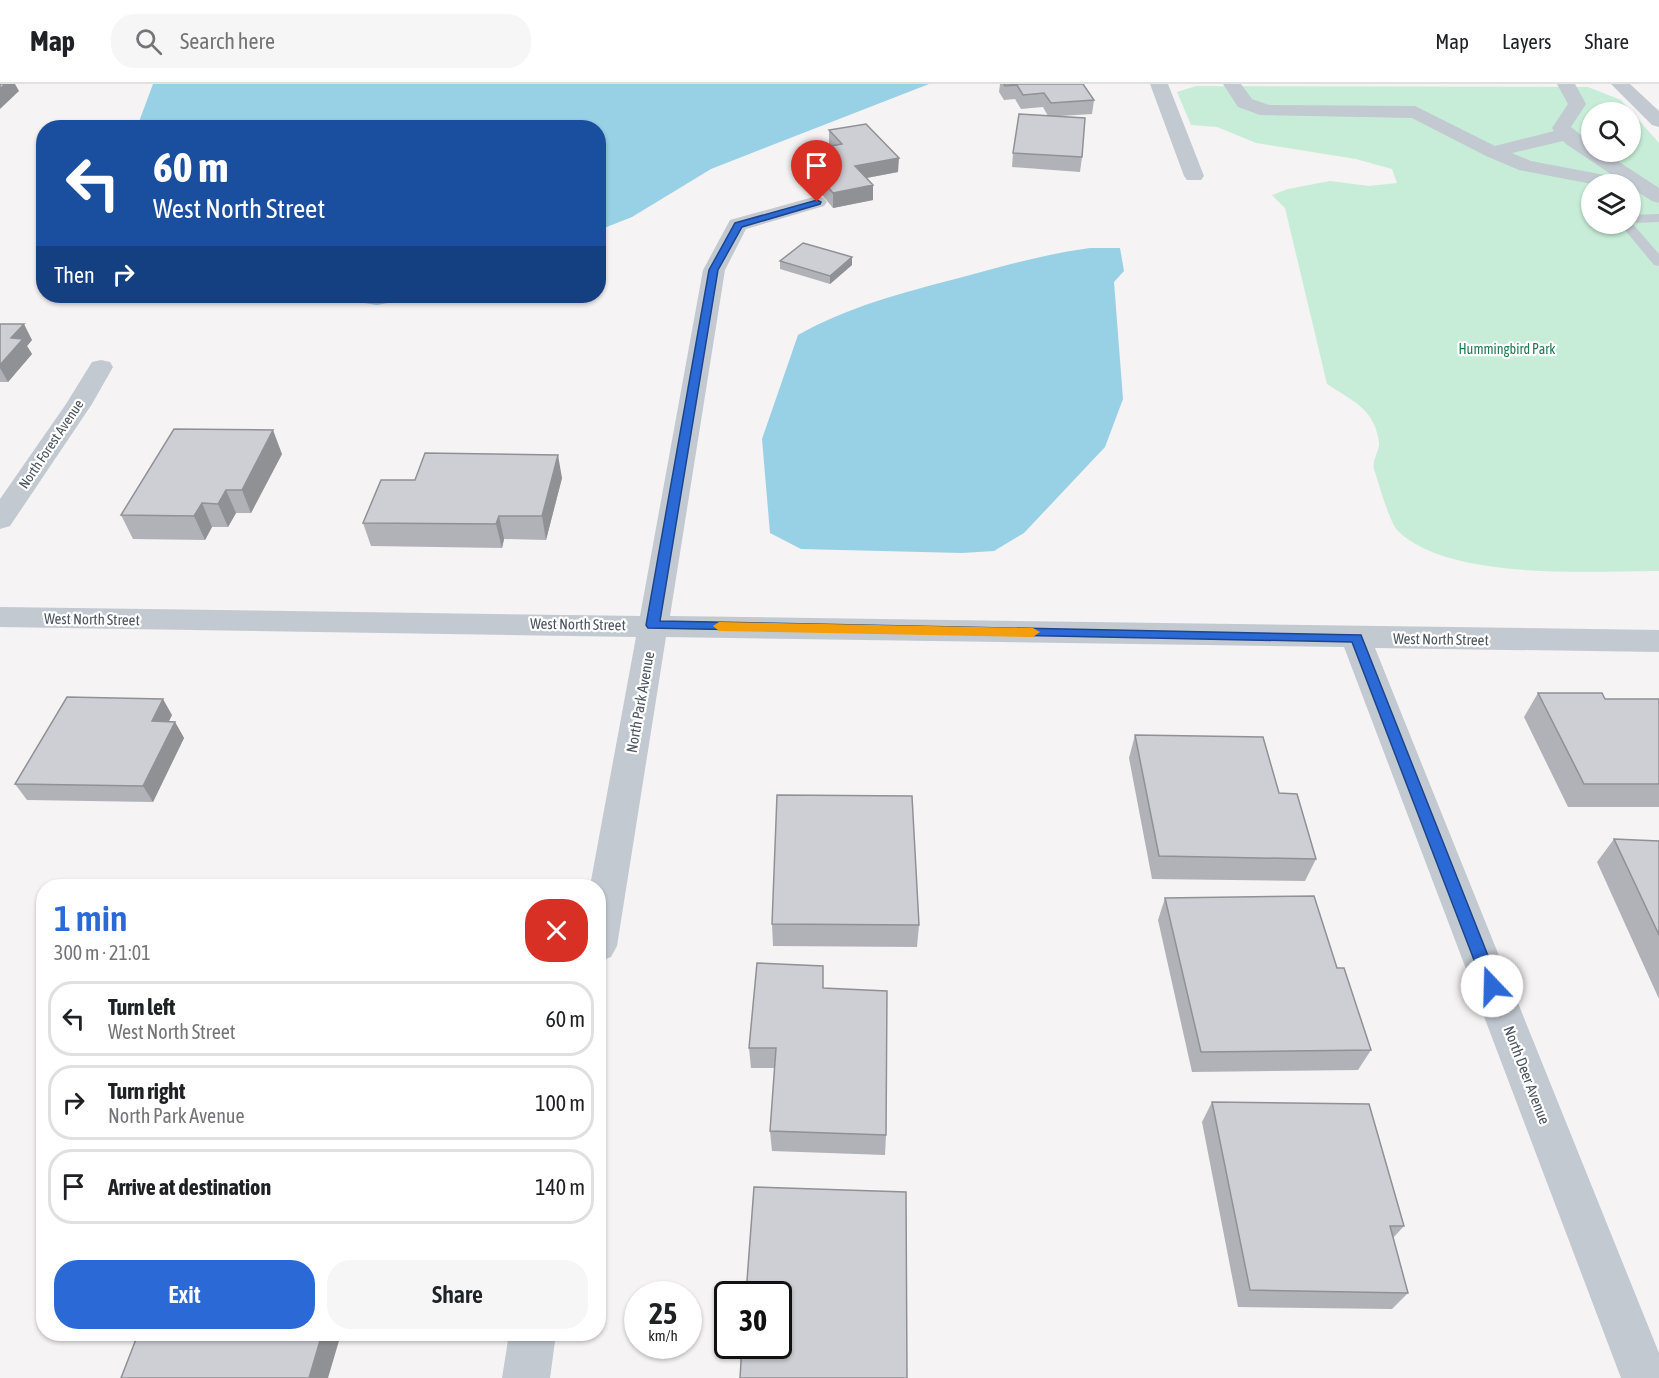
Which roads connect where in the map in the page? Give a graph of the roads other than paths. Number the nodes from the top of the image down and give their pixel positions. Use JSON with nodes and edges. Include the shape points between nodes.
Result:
{"nodes":[{"id":1,"x":1159,"y":84,"type":"edge"},
{"id":2,"x":1232,"y":84,"type":"edge"},
{"id":3,"x":1566,"y":84,"type":"edge"},
{"id":4,"x":1620,"y":84,"type":"edge"},
{"id":5,"x":1659,"y":121,"type":"edge"},
{"id":6,"x":1567,"y":135,"type":"junction"},
{"id":7,"x":1493,"y":152,"type":"junction"},
{"id":8,"x":1194,"y":176,"type":"dead end"},
{"id":9,"x":1581,"y":176,"type":"edge"},
{"id":10,"x":1647,"y":191,"type":"edge"},
{"id":11,"x":817,"y":202,"type":"edge"},
{"id":12,"x":1659,"y":218,"type":"edge"},
{"id":13,"x":1641,"y":219,"type":"edge"},
{"id":14,"x":1635,"y":234,"type":"edge"},
{"id":15,"x":1659,"y":262,"type":"edge"},
{"id":16,"x":101,"y":367,"type":"dead end"},
{"id":17,"x":0,"y":519,"type":"edge"},
{"id":18,"x":0,"y":617,"type":"edge"},
{"id":19,"x":652,"y":625,"type":"junction"},
{"id":20,"x":1356,"y":638,"type":"junction"},
{"id":21,"x":1659,"y":641,"type":"edge"},
{"id":22,"x":606,"y":898,"type":"edge"},
{"id":23,"x":532,"y":1341,"type":"edge"},
{"id":24,"x":526,"y":1378,"type":"edge"},
{"id":25,"x":1645,"y":1378,"type":"edge"}],
"edges":[{"from":1,"to":8,"type":"street"},
{"from":2,"to":7,"type":"street","via":[[1245,103],[1268,111],[1415,112]]},
{"from":3,"to":6,"type":"street","via":[[1577,104],[1561,128]]},
{"from":4,"to":5,"type":"street"},
{"from":6,"to":7,"type":"street"},
{"from":6,"to":10,"type":"street"},
{"from":7,"to":9,"type":"street","via":[[1526,166]]},
{"from":11,"to":19,"type":"street","name":"North Park Avenue","via":[[738,225],[714,270]]},
{"from":12,"to":13,"type":"lane"},
{"from":14,"to":15,"type":"lane"},
{"from":16,"to":17,"type":"street","name":"North Forest Avenue"},
{"from":18,"to":19,"type":"street","name":"West North Street"},
{"from":19,"to":20,"type":"street","name":"West North Street"},
{"from":19,"to":22,"type":"street","name":"North Park Avenue"},
{"from":20,"to":21,"type":"street","name":"West North Street"},
{"from":20,"to":25,"type":"street","name":"North Deer Avenue"},
{"from":23,"to":24,"type":"street"}]}
